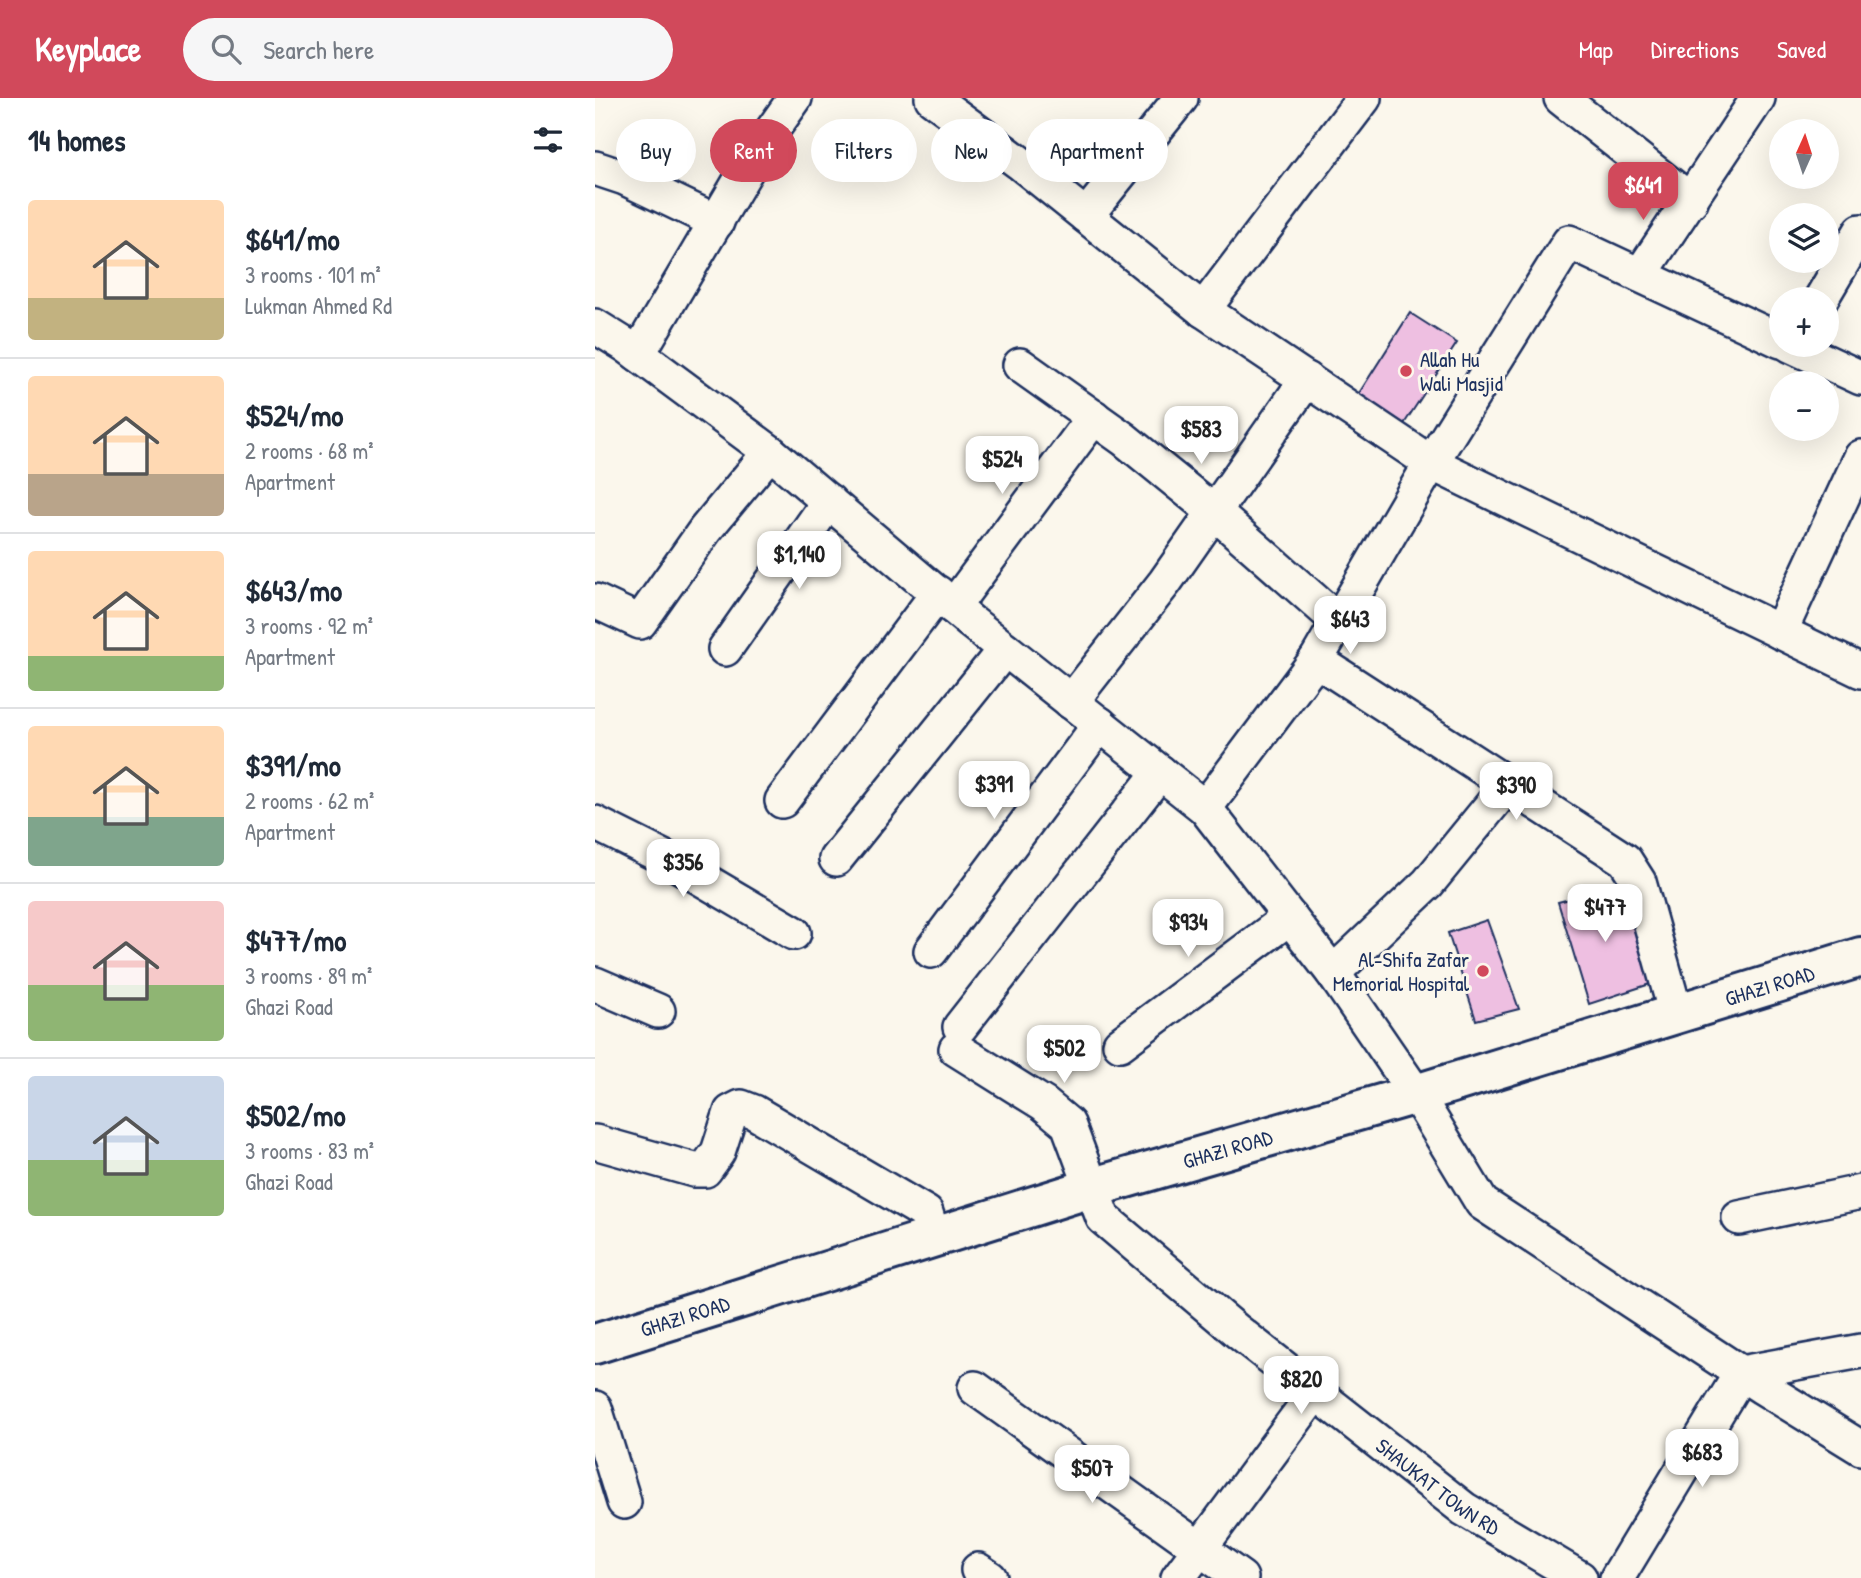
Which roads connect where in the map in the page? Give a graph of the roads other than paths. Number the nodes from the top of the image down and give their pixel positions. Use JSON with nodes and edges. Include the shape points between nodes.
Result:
{"nodes":[{"id":1,"x":795,"y":98,"type":"edge"},
{"id":2,"x":932,"y":98,"type":"edge"},
{"id":3,"x":1181,"y":98,"type":"edge"},
{"id":4,"x":1364,"y":98,"type":"edge"},
{"id":5,"x":1562,"y":98,"type":"edge"},
{"id":6,"x":1758,"y":98,"type":"edge"},
{"id":7,"x":967,"y":108,"type":"edge"},
{"id":8,"x":595,"y":168,"type":"edge"},
{"id":9,"x":1691,"y":201,"type":"junction"},
{"id":10,"x":1086,"y":216,"type":"junction"},
{"id":11,"x":717,"y":222,"type":"junction"},
{"id":12,"x":1861,"y":231,"type":"edge"},
{"id":13,"x":1640,"y":275,"type":"junction"},
{"id":14,"x":1828,"y":287,"type":"edge"},
{"id":15,"x":1203,"y":310,"type":"junction"},
{"id":16,"x":595,"y":326,"type":"edge"},
{"id":17,"x":1769,"y":334,"type":"edge"},
{"id":18,"x":638,"y":354,"type":"junction"},
{"id":19,"x":1817,"y":357,"type":"edge"},
{"id":20,"x":1020,"y":365,"type":"dead end"},
{"id":21,"x":1861,"y":378,"type":"edge"},
{"id":22,"x":1307,"y":379,"type":"junction"},
{"id":23,"x":1094,"y":417,"type":"junction"},
{"id":24,"x":770,"y":452,"type":"junction"},
{"id":25,"x":1861,"y":457,"type":"edge"},
{"id":26,"x":1431,"y":463,"type":"junction"},
{"id":27,"x":829,"y":501,"type":"junction"},
{"id":28,"x":1214,"y":512,"type":"junction"},
{"id":29,"x":946,"y":600,"type":"junction"},
{"id":30,"x":595,"y":601,"type":"edge"},
{"id":31,"x":1339,"y":622,"type":"junction"},
{"id":32,"x":1780,"y":632,"type":"junction"},
{"id":33,"x":725,"y":649,"type":"dead end"},
{"id":34,"x":1005,"y":649,"type":"junction"},
{"id":35,"x":1316,"y":660,"type":"junction"},
{"id":36,"x":1861,"y":671,"type":"edge"},
{"id":37,"x":1071,"y":702,"type":"junction"},
{"id":38,"x":1100,"y":724,"type":"junction"},
{"id":39,"x":1160,"y":772,"type":"junction"},
{"id":40,"x":1509,"y":785,"type":"junction"},
{"id":41,"x":782,"y":801,"type":"dead end"},
{"id":42,"x":1205,"y":808,"type":"junction"},
{"id":43,"x":595,"y":823,"type":"edge"},
{"id":44,"x":836,"y":859,"type":"dead end"},
{"id":45,"x":1290,"y":917,"type":"junction"},
{"id":46,"x":794,"y":933,"type":"dead end"},
{"id":47,"x":931,"y":951,"type":"dead end"},
{"id":48,"x":1861,"y":957,"type":"edge"},
{"id":49,"x":1333,"y":973,"type":"junction"},
{"id":50,"x":595,"y":984,"type":"edge"},
{"id":51,"x":659,"y":1011,"type":"dead end"},
{"id":52,"x":1676,"y":1014,"type":"junction"},
{"id":53,"x":1120,"y":1044,"type":"dead end"},
{"id":54,"x":1416,"y":1094,"type":"junction"},
{"id":55,"x":595,"y":1142,"type":"edge"},
{"id":56,"x":1091,"y":1188,"type":"junction"},
{"id":57,"x":1861,"y":1192,"type":"edge"},
{"id":58,"x":1739,"y":1218,"type":"dead end"},
{"id":59,"x":934,"y":1238,"type":"junction"},
{"id":60,"x":595,"y":1343,"type":"edge"},
{"id":61,"x":1861,"y":1351,"type":"edge"},
{"id":62,"x":1741,"y":1373,"type":"junction"},
{"id":63,"x":975,"y":1388,"type":"dead end"},
{"id":64,"x":1315,"y":1393,"type":"junction"},
{"id":65,"x":595,"y":1408,"type":"edge"},
{"id":66,"x":1861,"y":1448,"type":"edge"},
{"id":67,"x":624,"y":1502,"type":"dead end"},
{"id":68,"x":1200,"y":1549,"type":"junction"},
{"id":69,"x":1178,"y":1578,"type":"edge"},
{"id":70,"x":1241,"y":1578,"type":"edge"},
{"id":71,"x":1580,"y":1578,"type":"edge"},
{"id":72,"x":1618,"y":1578,"type":"edge"}],
"edges":[{"from":1,"to":11,"type":"street"},
{"from":2,"to":7,"type":"street"},
{"from":3,"to":10,"type":"street"},
{"from":4,"to":15,"type":"street"},
{"from":5,"to":9,"type":"street"},
{"from":6,"to":9,"type":"street"},
{"from":7,"to":10,"type":"street","via":[[1020,163]]},
{"from":8,"to":11,"type":"street"},
{"from":9,"to":13,"type":"street"},
{"from":10,"to":15,"type":"street"},
{"from":11,"to":18,"type":"street"},
{"from":12,"to":14,"type":"street"},
{"from":13,"to":17,"type":"street"},
{"from":13,"to":26,"type":"street","via":[[1569,242]]},
{"from":15,"to":22,"type":"street"},
{"from":16,"to":18,"type":"street"},
{"from":18,"to":24,"type":"street"},
{"from":19,"to":21,"type":"street"},
{"from":20,"to":23,"type":"street"},
{"from":22,"to":26,"type":"street"},
{"from":22,"to":28,"type":"street"},
{"from":23,"to":28,"type":"street"},
{"from":23,"to":29,"type":"street"},
{"from":24,"to":27,"type":"street"},
{"from":24,"to":30,"type":"street","via":[[705,530],[640,622]]},
{"from":25,"to":32,"type":"street"},
{"from":26,"to":31,"type":"street"},
{"from":26,"to":32,"type":"street"},
{"from":27,"to":29,"type":"street"},
{"from":27,"to":33,"type":"street"},
{"from":28,"to":31,"type":"street"},
{"from":28,"to":37,"type":"street"},
{"from":29,"to":34,"type":"street"},
{"from":29,"to":41,"type":"street"},
{"from":31,"to":35,"type":"street"},
{"from":32,"to":36,"type":"street"},
{"from":34,"to":37,"type":"street"},
{"from":34,"to":44,"type":"street"},
{"from":35,"to":40,"type":"street"},
{"from":35,"to":42,"type":"street"},
{"from":37,"to":38,"type":"street"},
{"from":38,"to":39,"type":"street"},
{"from":38,"to":47,"type":"street"},
{"from":39,"to":42,"type":"street"},
{"from":39,"to":56,"type":"street","name":"SHAUKAT TOWN RD","via":[[958,1038],[1068,1124]]},
{"from":40,"to":49,"type":"street","via":[[1428,883]]},
{"from":40,"to":52,"type":"street","via":[[1625,860],[1639,882]]},
{"from":42,"to":45,"type":"street"},
{"from":43,"to":46,"type":"street","via":[[675,863]]},
{"from":45,"to":49,"type":"street"},
{"from":45,"to":53,"type":"street"},
{"from":48,"to":52,"type":"main road","name":"GHAZI ROAD"},
{"from":49,"to":54,"type":"street"},
{"from":50,"to":51,"type":"street"},
{"from":52,"to":54,"type":"main road","name":"GHAZI ROAD"},
{"from":54,"to":56,"type":"main road","name":"GHAZI ROAD"},
{"from":54,"to":62,"type":"street","via":[[1482,1203]]},
{"from":55,"to":59,"type":"street","via":[[705,1170],[718,1152],[731,1112],[741,1107],[926,1213]]},
{"from":56,"to":59,"type":"main road","name":"GHAZI ROAD"},
{"from":56,"to":64,"type":"street","name":"SHAUKAT TOWN RD","via":[[1103,1218]]},
{"from":57,"to":58,"type":"street"},
{"from":59,"to":60,"type":"main road","name":"GHAZI ROAD"},
{"from":61,"to":62,"type":"street"},
{"from":62,"to":66,"type":"street"},
{"from":62,"to":72,"type":"street"},
{"from":63,"to":68,"type":"street"},
{"from":64,"to":68,"type":"street"},
{"from":64,"to":71,"type":"street","name":"SHAUKAT TOWN RD","via":[[1464,1509]]},
{"from":65,"to":67,"type":"street"},
{"from":68,"to":69,"type":"street"},
{"from":68,"to":70,"type":"street"}]}
